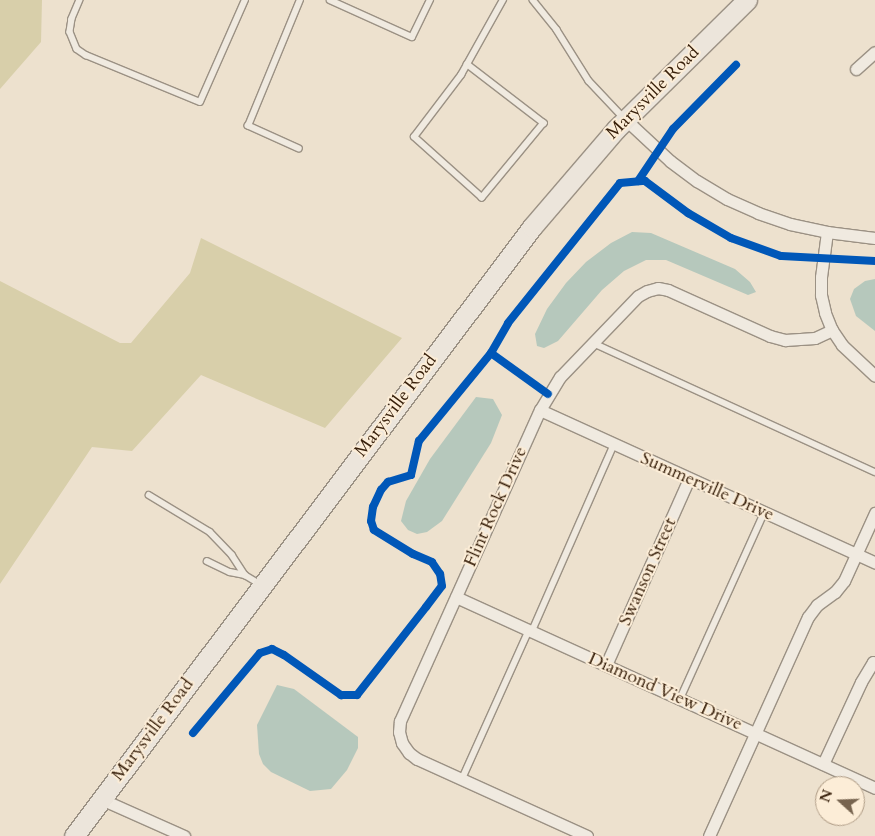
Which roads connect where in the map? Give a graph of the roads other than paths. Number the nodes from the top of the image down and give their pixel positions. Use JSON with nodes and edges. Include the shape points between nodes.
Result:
{"nodes":[{"id":1,"x":80,"y":0,"type":"edge"},
{"id":2,"x":244,"y":0,"type":"edge"},
{"id":3,"x":300,"y":0,"type":"edge"},
{"id":4,"x":330,"y":0,"type":"edge"},
{"id":5,"x":503,"y":0,"type":"edge"},
{"id":6,"x":533,"y":0,"type":"edge"},
{"id":7,"x":747,"y":0,"type":"edge"},
{"id":8,"x":428,"y":1,"type":"edge"},
{"id":9,"x":875,"y":52,"type":"edge"},
{"id":10,"x":467,"y":64,"type":"junction"},
{"id":11,"x":856,"y":69,"type":"dead end"},
{"id":12,"x":625,"y":120,"type":"junction"},
{"id":13,"x":299,"y":149,"type":"dead end"},
{"id":14,"x":827,"y":232,"type":"junction"},
{"id":15,"x":875,"y":238,"type":"edge"},
{"id":16,"x":832,"y":330,"type":"junction"},
{"id":17,"x":593,"y":343,"type":"junction"},
{"id":18,"x":875,"y":376,"type":"edge"},
{"id":19,"x":540,"y":410,"type":"junction"},
{"id":20,"x":614,"y":444,"type":"junction"},
{"id":21,"x":875,"y":472,"type":"edge"},
{"id":22,"x":689,"y":479,"type":"junction"},
{"id":23,"x":149,"y":495,"type":"dead end"},
{"id":24,"x":764,"y":513,"type":"junction"},
{"id":25,"x":875,"y":513,"type":"edge"},
{"id":26,"x":856,"y":554,"type":"junction"},
{"id":27,"x":207,"y":562,"type":"dead end"},
{"id":28,"x":875,"y":563,"type":"edge"},
{"id":29,"x":245,"y":575,"type":"junction"},
{"id":30,"x":261,"y":586,"type":"junction"},
{"id":31,"x":456,"y":597,"type":"junction"},
{"id":32,"x":530,"y":631,"type":"junction"},
{"id":33,"x":875,"y":663,"type":"edge"},
{"id":34,"x":606,"y":665,"type":"junction"},
{"id":35,"x":680,"y":699,"type":"junction"},
{"id":36,"x":756,"y":733,"type":"junction"},
{"id":37,"x":823,"y":764,"type":"junction"},
{"id":38,"x":462,"y":779,"type":"junction"},
{"id":39,"x":875,"y":788,"type":"edge"},
{"id":40,"x":101,"y":799,"type":"junction"},
{"id":41,"x":74,"y":836,"type":"edge"},
{"id":42,"x":184,"y":836,"type":"edge"},
{"id":43,"x":587,"y":836,"type":"edge"},
{"id":44,"x":709,"y":836,"type":"edge"}],
"edges":[{"from":1,"to":2,"type":"lane","via":[[70,32],[77,49],[200,102]]},
{"from":3,"to":13,"type":"lane","via":[[248,126]]},
{"from":4,"to":8,"type":"lane","via":[[412,37]]},
{"from":5,"to":10,"type":"lane"},
{"from":6,"to":12,"type":"lane","via":[[557,30],[589,81]]},
{"from":7,"to":12,"type":"highway","name":"Marysville Road"},
{"from":9,"to":11,"type":"street"},
{"from":10,"to":10,"type":"lane","via":[[544,123],[482,198],[414,137]]},
{"from":12,"to":14,"type":"street","via":[[697,181],[727,199],[783,222]]},
{"from":12,"to":30,"type":"highway","name":"Marysville Road","via":[[532,227]]},
{"from":14,"to":15,"type":"street"},
{"from":14,"to":16,"type":"street","via":[[821,295]]},
{"from":16,"to":17,"type":"street","name":"Flint Rock Drive","via":[[815,338],[785,340],[658,288],[638,296]]},
{"from":16,"to":18,"type":"street","via":[[842,345]]},
{"from":17,"to":19,"type":"street","name":"Flint Rock Drive","via":[[560,378]]},
{"from":17,"to":21,"type":"lane"},
{"from":19,"to":20,"type":"street","name":"Summerville Drive"},
{"from":19,"to":31,"type":"street","name":"Flint Rock Drive"},
{"from":20,"to":22,"type":"street","name":"Summerville Drive"},
{"from":20,"to":32,"type":"lane"},
{"from":22,"to":24,"type":"street","name":"Summerville Drive"},
{"from":22,"to":34,"type":"street","name":"Swanson Street"},
{"from":23,"to":29,"type":"lane","via":[[210,532],[232,555]]},
{"from":24,"to":26,"type":"street","name":"Summerville Drive"},
{"from":24,"to":35,"type":"lane"},
{"from":25,"to":26,"type":"street"},
{"from":26,"to":28,"type":"street","name":"Summerville Drive"},
{"from":26,"to":36,"type":"street","via":[[844,581],[808,617]]},
{"from":27,"to":29,"type":"lane"},
{"from":29,"to":30,"type":"lane"},
{"from":30,"to":40,"type":"highway","name":"Marysville Road"},
{"from":31,"to":32,"type":"street","name":"Diamond View Drive"},
{"from":31,"to":38,"type":"street","name":"Flint Rock Drive","via":[[400,721],[399,732],[409,753]]},
{"from":32,"to":34,"type":"street","name":"Diamond View Drive"},
{"from":32,"to":38,"type":"lane"},
{"from":33,"to":37,"type":"street","via":[[861,682]]},
{"from":34,"to":35,"type":"street","name":"Diamond View Drive"},
{"from":35,"to":36,"type":"street","name":"Diamond View Drive"},
{"from":36,"to":37,"type":"street","name":"Diamond View Drive"},
{"from":36,"to":44,"type":"street"},
{"from":37,"to":39,"type":"street","name":"Diamond View Drive"},
{"from":38,"to":43,"type":"street","name":"Flint Rock Drive"},
{"from":40,"to":41,"type":"highway","name":"Marysville Road"},
{"from":40,"to":42,"type":"street"}]}
